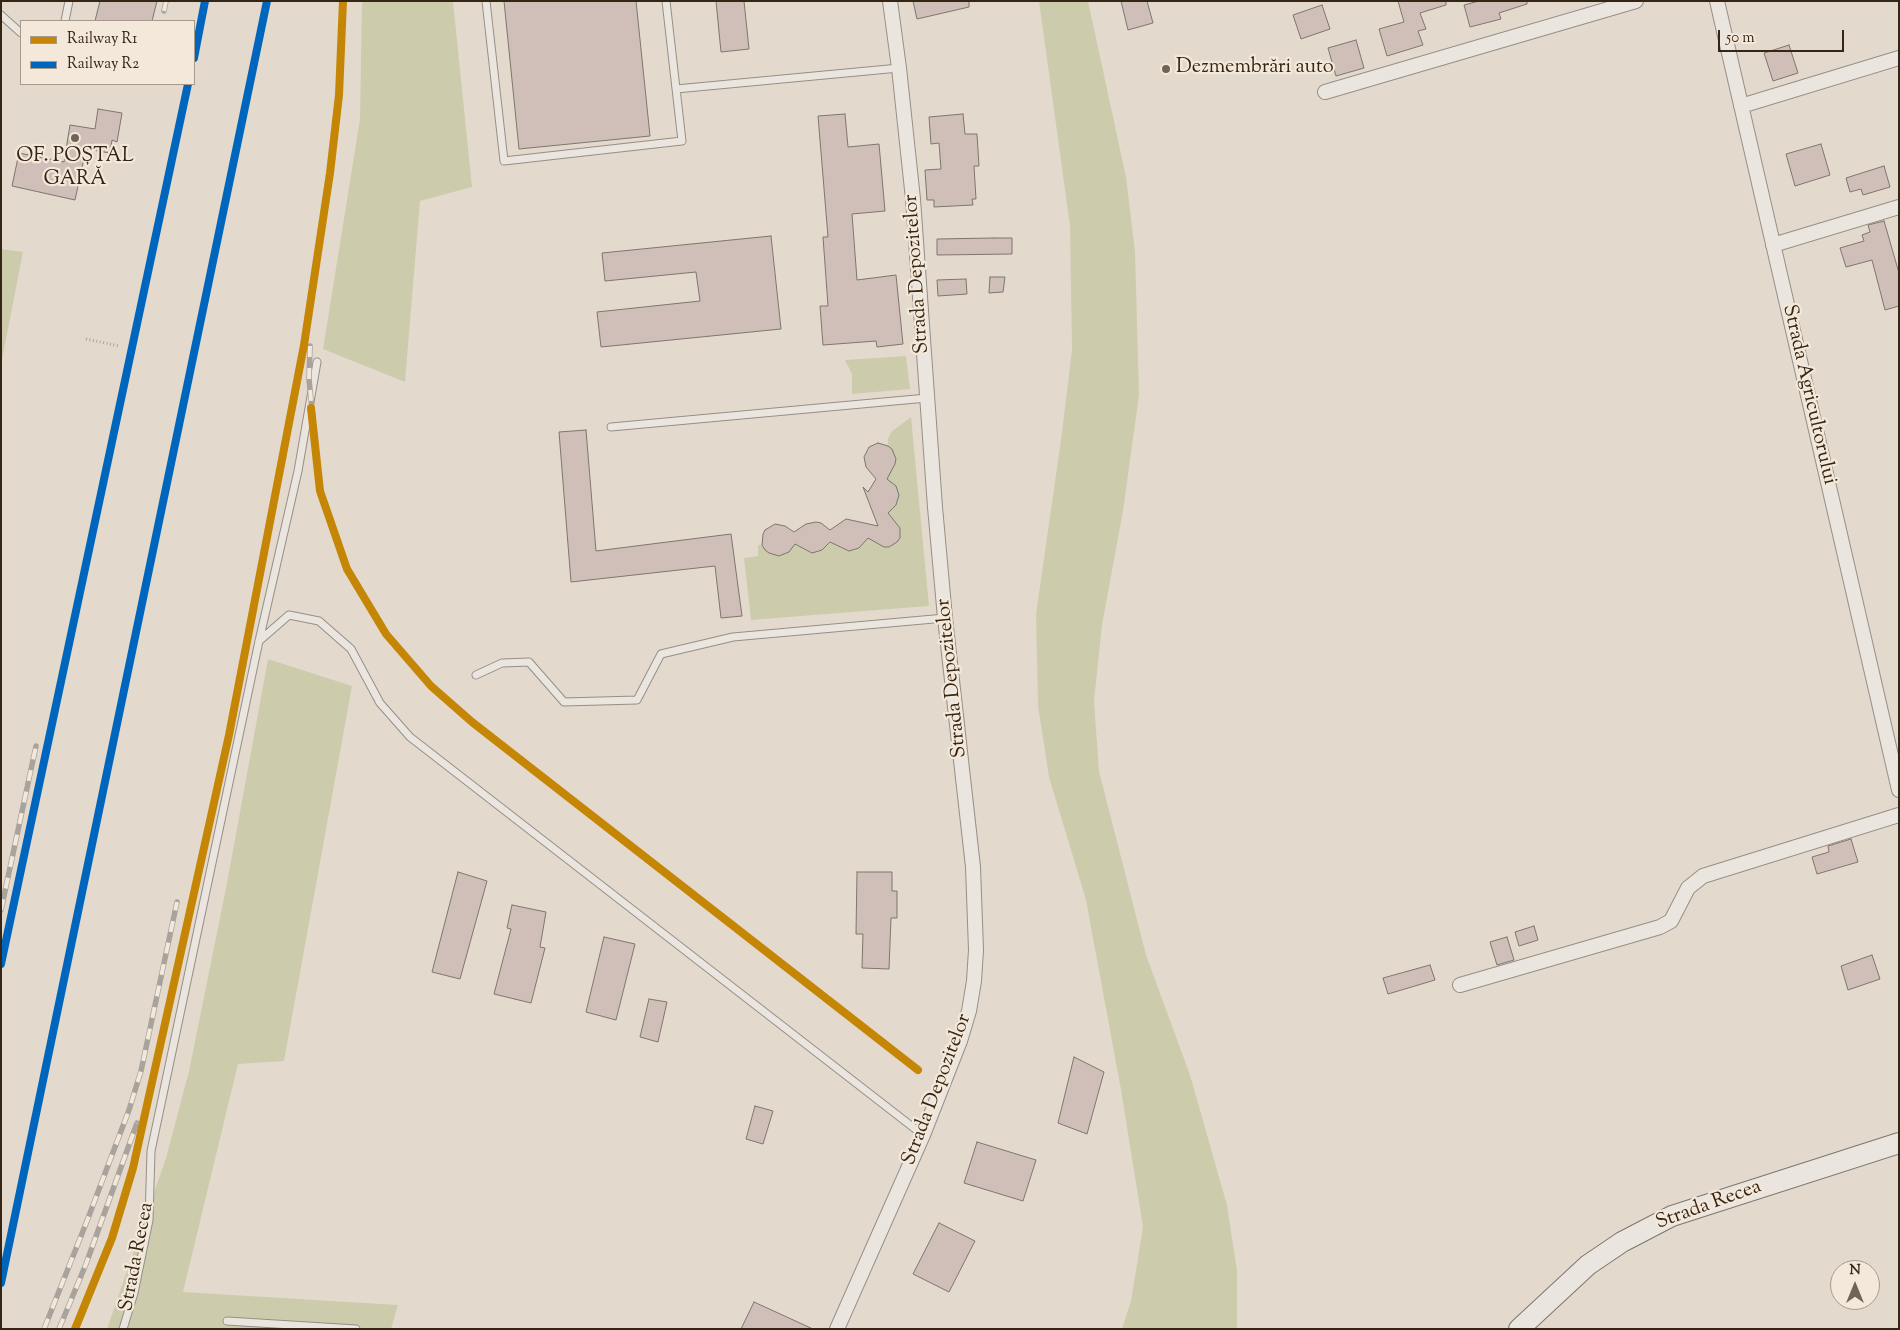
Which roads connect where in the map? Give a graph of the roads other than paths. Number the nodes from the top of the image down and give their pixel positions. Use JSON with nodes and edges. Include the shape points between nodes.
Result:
{"nodes":[{"id":1,"x":69,"y":1,"type":"edge"},
{"id":2,"x":486,"y":1,"type":"edge"},
{"id":3,"x":666,"y":1,"type":"edge"},
{"id":4,"x":890,"y":1,"type":"edge"},
{"id":5,"x":1636,"y":1,"type":"edge"},
{"id":6,"x":1716,"y":1,"type":"edge"},
{"id":7,"x":1,"y":15,"type":"edge"},
{"id":8,"x":65,"y":20,"type":"edge"},
{"id":9,"x":20,"y":32,"type":"edge"},
{"id":10,"x":1899,"y":58,"type":"edge"},
{"id":11,"x":899,"y":68,"type":"junction"},
{"id":12,"x":676,"y":89,"type":"junction"},
{"id":13,"x":1325,"y":92,"type":"dead end"},
{"id":14,"x":1741,"y":106,"type":"junction"},
{"id":15,"x":1899,"y":207,"type":"edge"},
{"id":16,"x":1773,"y":245,"type":"junction"},
{"id":17,"x":317,"y":362,"type":"dead end"},
{"id":18,"x":927,"y":398,"type":"junction"},
{"id":19,"x":610,"y":428,"type":"dead end"},
{"id":20,"x":945,"y":618,"type":"junction"},
{"id":21,"x":259,"y":640,"type":"junction"},
{"id":22,"x":476,"y":675,"type":"dead end"},
{"id":23,"x":1899,"y":790,"type":"edge"},
{"id":24,"x":1899,"y":815,"type":"edge"},
{"id":25,"x":1460,"y":985,"type":"dead end"},
{"id":26,"x":923,"y":1134,"type":"junction"},
{"id":27,"x":1899,"y":1143,"type":"edge"},
{"id":28,"x":227,"y":1321,"type":"dead end"},
{"id":29,"x":123,"y":1329,"type":"edge"},
{"id":30,"x":356,"y":1329,"type":"edge"},
{"id":31,"x":837,"y":1329,"type":"edge"},
{"id":32,"x":1519,"y":1329,"type":"edge"}],
"edges":[{"from":1,"to":8,"type":"lane"},
{"from":2,"to":12,"type":"lane","via":[[504,161],[682,141]]},
{"from":3,"to":12,"type":"lane"},
{"from":4,"to":11,"type":"street","name":"Strada Depozitelor"},
{"from":5,"to":13,"type":"street"},
{"from":6,"to":14,"type":"street","name":"Strada Agricultorului"},
{"from":7,"to":9,"type":"lane"},
{"from":10,"to":14,"type":"street"},
{"from":11,"to":12,"type":"lane"},
{"from":11,"to":18,"type":"street","name":"Strada Depozitelor"},
{"from":14,"to":16,"type":"street","name":"Strada Agricultorului"},
{"from":15,"to":16,"type":"street"},
{"from":16,"to":23,"type":"street","name":"Strada Agricultorului"},
{"from":17,"to":21,"type":"lane","name":"Strada Recea","via":[[298,471]]},
{"from":18,"to":19,"type":"lane"},
{"from":18,"to":20,"type":"street","name":"Strada Depozitelor"},
{"from":20,"to":22,"type":"lane","via":[[732,638],[661,654],[637,700],[564,702],[529,662],[502,663]]},
{"from":20,"to":26,"type":"street","name":"Strada Depozitelor","via":[[973,866],[976,950],[974,981],[960,1041]]},
{"from":21,"to":26,"type":"lane","via":[[289,615],[319,621],[352,649],[380,703],[410,737]]},
{"from":21,"to":29,"type":"lane","name":"Strada Recea","via":[[151,1151],[149,1220]]},
{"from":24,"to":25,"type":"street","via":[[1703,876],[1688,888],[1671,921],[1660,927]]},
{"from":26,"to":31,"type":"street","name":"Strada Depozitelor"},
{"from":27,"to":32,"type":"main road","name":"Strada Recea","via":[[1672,1216],[1622,1242],[1588,1265]]},
{"from":28,"to":30,"type":"lane"}]}
